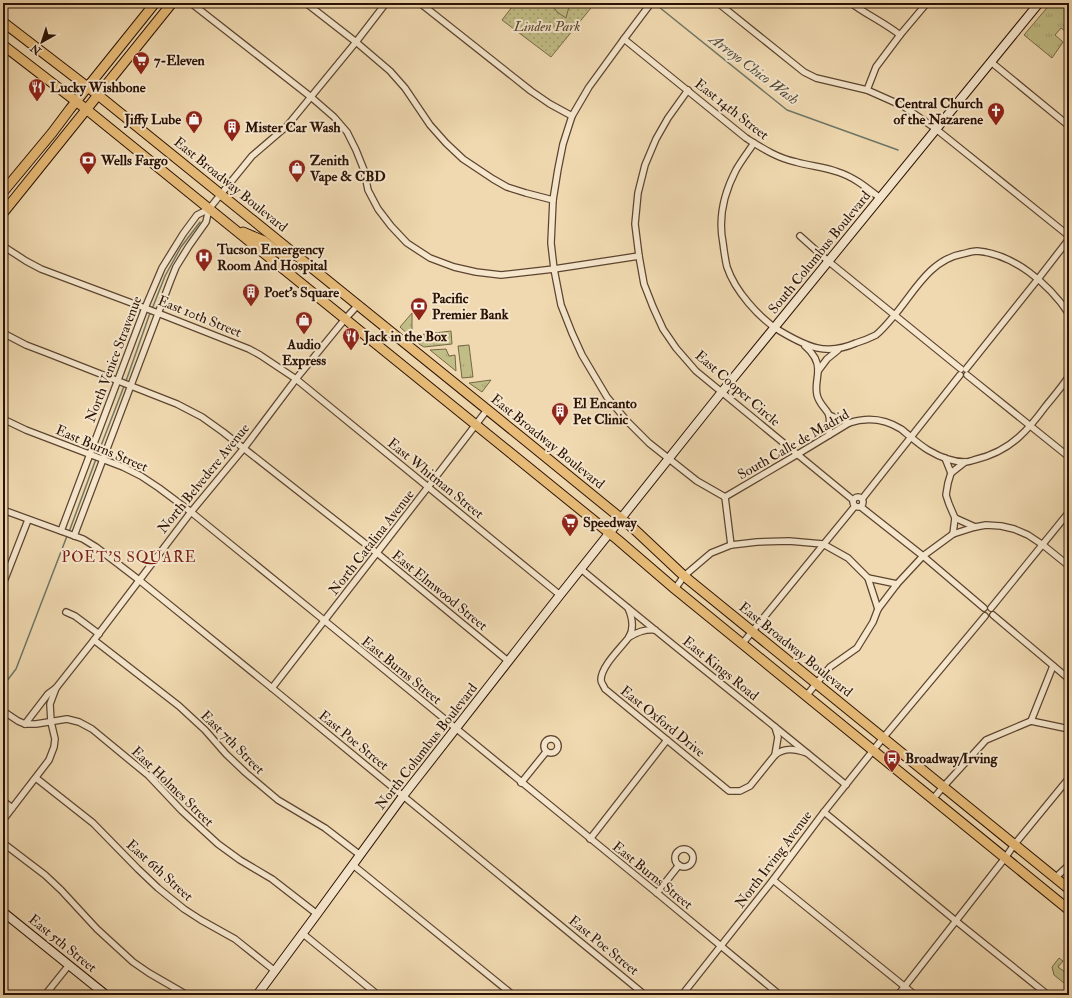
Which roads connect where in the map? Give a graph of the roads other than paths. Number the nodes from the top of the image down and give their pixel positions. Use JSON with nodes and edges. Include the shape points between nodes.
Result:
{"nodes":[{"id":1,"x":155,"y":3,"type":"edge"},
{"id":2,"x":172,"y":3,"type":"edge"},
{"id":3,"x":191,"y":3,"type":"edge"},
{"id":4,"x":306,"y":3,"type":"edge"},
{"id":5,"x":386,"y":3,"type":"edge"},
{"id":6,"x":420,"y":3,"type":"edge"},
{"id":7,"x":652,"y":3,"type":"edge"},
{"id":8,"x":718,"y":3,"type":"edge"},
{"id":9,"x":851,"y":3,"type":"edge"},
{"id":10,"x":927,"y":3,"type":"edge"},
{"id":11,"x":1039,"y":3,"type":"edge"},
{"id":12,"x":3,"y":22,"type":"edge"},
{"id":13,"x":900,"y":35,"type":"junction"},
{"id":14,"x":624,"y":38,"type":"junction"},
{"id":15,"x":356,"y":42,"type":"junction"},
{"id":16,"x":3,"y":45,"type":"edge"},
{"id":17,"x":991,"y":62,"type":"junction"},
{"id":18,"x":88,"y":87,"type":"junction"},
{"id":19,"x":688,"y":90,"type":"junction"},
{"id":20,"x":867,"y":90,"type":"junction"},
{"id":21,"x":98,"y":95,"type":"junction"},
{"id":22,"x":311,"y":97,"type":"junction"},
{"id":23,"x":76,"y":101,"type":"junction"},
{"id":24,"x":86,"y":109,"type":"junction"},
{"id":25,"x":572,"y":116,"type":"junction"},
{"id":26,"x":1069,"y":126,"type":"edge"},
{"id":27,"x":936,"y":129,"type":"junction"},
{"id":28,"x":754,"y":143,"type":"junction"},
{"id":29,"x":3,"y":192,"type":"edge"},
{"id":30,"x":221,"y":194,"type":"junction"},
{"id":31,"x":880,"y":198,"type":"junction"},
{"id":32,"x":553,"y":200,"type":"junction"},
{"id":33,"x":209,"y":209,"type":"junction"},
{"id":34,"x":3,"y":213,"type":"edge"},
{"id":35,"x":231,"y":226,"type":"junction"},
{"id":36,"x":800,"y":236,"type":"dead end"},
{"id":37,"x":1069,"y":237,"type":"edge"},
{"id":38,"x":3,"y":246,"type":"edge"},
{"id":39,"x":295,"y":254,"type":"junction"},
{"id":40,"x":639,"y":256,"type":"junction"},
{"id":41,"x":828,"y":261,"type":"junction"},
{"id":42,"x":554,"y":269,"type":"junction"},
{"id":43,"x":1038,"y":279,"type":"junction"},
{"id":44,"x":358,"y":305,"type":"junction"},
{"id":45,"x":145,"y":308,"type":"junction"},
{"id":46,"x":158,"y":313,"type":"junction"},
{"id":47,"x":1069,"y":314,"type":"edge"},
{"id":48,"x":895,"y":315,"type":"junction"},
{"id":49,"x":345,"y":319,"type":"junction"},
{"id":50,"x":774,"y":328,"type":"junction"},
{"id":51,"x":3,"y":333,"type":"edge"},
{"id":52,"x":801,"y":343,"type":"junction"},
{"id":53,"x":840,"y":349,"type":"junction"},
{"id":54,"x":818,"y":371,"type":"junction"},
{"id":55,"x":964,"y":372,"type":"junction"},
{"id":56,"x":1069,"y":376,"type":"edge"},
{"id":57,"x":296,"y":379,"type":"junction"},
{"id":58,"x":117,"y":380,"type":"junction"},
{"id":59,"x":131,"y":386,"type":"junction"},
{"id":60,"x":721,"y":393,"type":"junction"},
{"id":61,"x":487,"y":410,"type":"junction"},
{"id":62,"x":829,"y":415,"type":"junction"},
{"id":63,"x":3,"y":420,"type":"edge"},
{"id":64,"x":849,"y":423,"type":"junction"},
{"id":65,"x":476,"y":425,"type":"junction"},
{"id":66,"x":1030,"y":426,"type":"junction"},
{"id":67,"x":829,"y":435,"type":"junction"},
{"id":68,"x":911,"y":437,"type":"junction"},
{"id":69,"x":244,"y":448,"type":"junction"},
{"id":70,"x":89,"y":454,"type":"junction"},
{"id":71,"x":798,"y":454,"type":"junction"},
{"id":72,"x":945,"y":458,"type":"junction"},
{"id":73,"x":1069,"y":458,"type":"edge"},
{"id":74,"x":669,"y":459,"type":"junction"},
{"id":75,"x":103,"y":460,"type":"junction"},
{"id":76,"x":965,"y":462,"type":"junction"},
{"id":77,"x":951,"y":474,"type":"junction"},
{"id":78,"x":428,"y":488,"type":"junction"},
{"id":79,"x":725,"y":497,"type":"junction"},
{"id":80,"x":862,"y":499,"type":"junction"},
{"id":81,"x":856,"y":504,"type":"junction"},
{"id":82,"x":3,"y":510,"type":"edge"},
{"id":83,"x":191,"y":512,"type":"junction"},
{"id":84,"x":1069,"y":512,"type":"edge"},
{"id":85,"x":621,"y":518,"type":"junction"},
{"id":86,"x":956,"y":518,"type":"junction"},
{"id":87,"x":28,"y":520,"type":"junction"},
{"id":88,"x":975,"y":527,"type":"junction"},
{"id":89,"x":61,"y":531,"type":"junction"},
{"id":90,"x":609,"y":533,"type":"junction"},
{"id":91,"x":953,"y":534,"type":"junction"},
{"id":92,"x":74,"y":536,"type":"junction"},
{"id":93,"x":823,"y":544,"type":"junction"},
{"id":94,"x":730,"y":545,"type":"junction"},
{"id":95,"x":1043,"y":545,"type":"junction"},
{"id":96,"x":377,"y":553,"type":"junction"},
{"id":97,"x":923,"y":556,"type":"junction"},
{"id":98,"x":1069,"y":566,"type":"edge"},
{"id":99,"x":581,"y":569,"type":"junction"},
{"id":100,"x":684,"y":576,"type":"junction"},
{"id":101,"x":868,"y":578,"type":"junction"},
{"id":102,"x":139,"y":580,"type":"junction"},
{"id":103,"x":3,"y":584,"type":"edge"},
{"id":104,"x":897,"y":584,"type":"junction"},
{"id":105,"x":675,"y":589,"type":"junction"},
{"id":106,"x":560,"y":595,"type":"junction"},
{"id":107,"x":628,"y":608,"type":"junction"},
{"id":108,"x":984,"y":608,"type":"junction"},
{"id":109,"x":991,"y":608,"type":"junction"},
{"id":110,"x":878,"y":610,"type":"junction"},
{"id":111,"x":66,"y":612,"type":"dead end"},
{"id":112,"x":992,"y":615,"type":"junction"},
{"id":113,"x":984,"y":616,"type":"junction"},
{"id":114,"x":325,"y":621,"type":"junction"},
{"id":115,"x":656,"y":630,"type":"junction"},
{"id":116,"x":753,"y":632,"type":"junction"},
{"id":117,"x":99,"y":634,"type":"junction"},
{"id":118,"x":629,"y":637,"type":"junction"},
{"id":119,"x":94,"y":640,"type":"junction"},
{"id":120,"x":742,"y":644,"type":"junction"},
{"id":121,"x":508,"y":661,"type":"junction"},
{"id":122,"x":1053,"y":666,"type":"junction"},
{"id":123,"x":1069,"y":679,"type":"edge"},
{"id":124,"x":816,"y":683,"type":"junction"},
{"id":125,"x":56,"y":688,"type":"junction"},
{"id":126,"x":272,"y":688,"type":"junction"},
{"id":127,"x":806,"y":696,"type":"junction"},
{"id":128,"x":3,"y":711,"type":"edge"},
{"id":129,"x":1031,"y":721,"type":"junction"},
{"id":130,"x":52,"y":722,"type":"junction"},
{"id":131,"x":25,"y":724,"type":"junction"},
{"id":132,"x":775,"y":727,"type":"junction"},
{"id":133,"x":1069,"y":728,"type":"edge"},
{"id":134,"x":456,"y":729,"type":"junction"},
{"id":135,"x":883,"y":738,"type":"junction"},
{"id":136,"x":667,"y":740,"type":"junction"},
{"id":137,"x":873,"y":751,"type":"junction"},
{"id":138,"x":546,"y":752,"type":"dead end"},
{"id":139,"x":807,"y":753,"type":"junction"},
{"id":140,"x":775,"y":755,"type":"junction"},
{"id":141,"x":36,"y":778,"type":"junction"},
{"id":142,"x":1069,"y":778,"type":"edge"},
{"id":143,"x":522,"y":783,"type":"junction"},
{"id":144,"x":846,"y":785,"type":"junction"},
{"id":145,"x":943,"y":787,"type":"junction"},
{"id":146,"x":403,"y":796,"type":"junction"},
{"id":147,"x":933,"y":799,"type":"junction"},
{"id":148,"x":3,"y":802,"type":"edge"},
{"id":149,"x":12,"y":808,"type":"junction"},
{"id":150,"x":824,"y":812,"type":"junction"},
{"id":151,"x":3,"y":820,"type":"edge"},
{"id":152,"x":590,"y":839,"type":"junction"},
{"id":153,"x":3,"y":843,"type":"edge"},
{"id":154,"x":1014,"y":845,"type":"junction"},
{"id":155,"x":360,"y":854,"type":"junction"},
{"id":156,"x":1005,"y":858,"type":"junction"},
{"id":157,"x":353,"y":864,"type":"junction"},
{"id":158,"x":679,"y":865,"type":"dead end"},
{"id":159,"x":1069,"y":865,"type":"edge"},
{"id":160,"x":1055,"y":878,"type":"junction"},
{"id":161,"x":773,"y":880,"type":"junction"},
{"id":162,"x":1069,"y":889,"type":"edge"},
{"id":163,"x":657,"y":893,"type":"junction"},
{"id":164,"x":1069,"y":910,"type":"edge"},
{"id":165,"x":3,"y":912,"type":"edge"},
{"id":166,"x":317,"y":914,"type":"junction"},
{"id":167,"x":956,"y":921,"type":"junction"},
{"id":168,"x":302,"y":933,"type":"junction"},
{"id":169,"x":721,"y":946,"type":"junction"},
{"id":170,"x":69,"y":965,"type":"junction"},
{"id":171,"x":275,"y":971,"type":"junction"},
{"id":172,"x":904,"y":987,"type":"junction"},
{"id":173,"x":45,"y":995,"type":"edge"},
{"id":174,"x":106,"y":995,"type":"edge"},
{"id":175,"x":187,"y":995,"type":"edge"},
{"id":176,"x":257,"y":995,"type":"edge"},
{"id":177,"x":378,"y":995,"type":"edge"},
{"id":178,"x":513,"y":995,"type":"edge"},
{"id":179,"x":646,"y":995,"type":"edge"},
{"id":180,"x":682,"y":995,"type":"edge"},
{"id":181,"x":780,"y":995,"type":"edge"},
{"id":182,"x":898,"y":995,"type":"edge"},
{"id":183,"x":915,"y":995,"type":"edge"},
{"id":184,"x":1048,"y":995,"type":"edge"}],
"edges":[{"from":1,"to":18,"type":"main road"},
{"from":2,"to":21,"type":"main road"},
{"from":3,"to":22,"type":"street"},
{"from":4,"to":15,"type":"street"},
{"from":5,"to":15,"type":"street","name":"North Venice Stravenue"},
{"from":6,"to":25,"type":"street","via":[[531,91]]},
{"from":7,"to":14,"type":"street"},
{"from":8,"to":20,"type":"street","via":[[810,76]]},
{"from":9,"to":13,"type":"street"},
{"from":10,"to":13,"type":"street"},
{"from":11,"to":17,"type":"street","name":"South Columbus Boulevard"},
{"from":12,"to":18,"type":"main road","name":"East Broadway Boulevard"},
{"from":13,"to":20,"type":"street","via":[[876,67]]},
{"from":14,"to":19,"type":"street","name":"East 14th Street"},
{"from":14,"to":25,"type":"street"},
{"from":15,"to":22,"type":"street","name":"North Venice Stravenue"},
{"from":15,"to":32,"type":"street","via":[[390,71],[430,125],[464,159],[507,187]]},
{"from":16,"to":23,"type":"main road"},
{"from":17,"to":26,"type":"street"},
{"from":17,"to":27,"type":"street","name":"South Columbus Boulevard"},
{"from":18,"to":21,"type":"main road","name":"East Broadway Boulevard"},
{"from":18,"to":23,"type":"main road"},
{"from":19,"to":28,"type":"street","name":"East 14th Street"},
{"from":19,"to":40,"type":"street","name":"East Cooper Circle","via":[[668,118],[645,165],[638,193],[635,224]]},
{"from":20,"to":27,"type":"street","via":[[903,106]]},
{"from":21,"to":24,"type":"main road"},
{"from":21,"to":30,"type":"main road","name":"East Broadway Boulevard"},
{"from":22,"to":30,"type":"street","name":"North Venice Stravenue","via":[[287,126],[252,156]]},
{"from":22,"to":42,"type":"street","via":[[347,132],[364,170],[368,190],[391,226],[408,243],[430,258],[476,272],[501,275]]},
{"from":23,"to":24,"type":"main road"},
{"from":23,"to":29,"type":"main road"},
{"from":24,"to":33,"type":"main road"},
{"from":24,"to":34,"type":"main road"},
{"from":25,"to":32,"type":"street","via":[[560,157]]},
{"from":27,"to":31,"type":"street","name":"South Columbus Boulevard"},
{"from":27,"to":37,"type":"street"},
{"from":28,"to":31,"type":"street","name":"East 14th Street","via":[[784,159],[838,172],[860,183]]},
{"from":28,"to":50,"type":"street","via":[[736,170],[726,193],[721,219],[722,241],[727,268],[738,289],[753,309]]},
{"from":30,"to":33,"type":"street","name":"North Venice Stravenue"},
{"from":30,"to":39,"type":"main road","name":"East Broadway Boulevard"},
{"from":31,"to":41,"type":"street","name":"South Columbus Boulevard"},
{"from":32,"to":42,"type":"street","via":[[551,243]]},
{"from":33,"to":35,"type":"main road"},
{"from":33,"to":45,"type":"street","name":"North Venice Stravenue","via":[[197,215],[183,234],[162,268]]},
{"from":33,"to":46,"type":"street","name":"North Venice Stravenue","via":[[206,222],[176,267]]},
{"from":35,"to":39,"type":"main road","via":[[264,241],[284,256]]},
{"from":35,"to":49,"type":"main road"},
{"from":36,"to":41,"type":"street"},
{"from":37,"to":43,"type":"street"},
{"from":38,"to":45,"type":"street","name":"East 10th Street","via":[[41,269]]},
{"from":39,"to":44,"type":"main road","name":"East Broadway Boulevard"},
{"from":40,"to":42,"type":"street"},
{"from":40,"to":60,"type":"street","name":"East Cooper Circle","via":[[644,284],[663,329],[696,371]]},
{"from":41,"to":48,"type":"street"},
{"from":41,"to":50,"type":"street","name":"South Columbus Boulevard"},
{"from":42,"to":74,"type":"street","via":[[561,305],[582,355],[597,382],[627,421]]},
{"from":43,"to":47,"type":"street","via":[[1063,304]]},
{"from":43,"to":48,"type":"street","via":[[1012,261],[992,254],[976,251],[957,255],[943,261],[929,272]]},
{"from":43,"to":55,"type":"street"},
{"from":44,"to":49,"type":"street","name":"North Belvedere Avenue"},
{"from":44,"to":61,"type":"main road","name":"East Broadway Boulevard"},
{"from":45,"to":46,"type":"street","name":"East 10th Street"},
{"from":45,"to":58,"type":"street","name":"North Venice Stravenue"},
{"from":46,"to":57,"type":"street","name":"East 10th Street","via":[[249,349]]},
{"from":46,"to":59,"type":"street","name":"North Venice Stravenue"},
{"from":48,"to":53,"type":"street","via":[[875,335]]},
{"from":48,"to":55,"type":"street"},
{"from":49,"to":57,"type":"street","name":"North Belvedere Avenue"},
{"from":49,"to":65,"type":"main road"},
{"from":50,"to":52,"type":"street"},
{"from":50,"to":60,"type":"street","name":"South Columbus Boulevard"},
{"from":51,"to":58,"type":"street","name":"East Elmwood Street","via":[[26,345]]},
{"from":52,"to":53,"type":"street","via":[[813,347]]},
{"from":52,"to":54,"type":"street","via":[[814,356]]},
{"from":53,"to":54,"type":"street","via":[[827,359]]},
{"from":54,"to":62,"type":"street","via":[[817,394],[820,404]]},
{"from":55,"to":66,"type":"street"},
{"from":55,"to":68,"type":"street"},
{"from":56,"to":66,"type":"street","name":"South Calle de Madrid"},
{"from":57,"to":69,"type":"street","name":"North Belvedere Avenue"},
{"from":57,"to":78,"type":"street","name":"East Whitman Street"},
{"from":58,"to":59,"type":"street","name":"East Elmwood Street"},
{"from":58,"to":70,"type":"street","name":"North Venice Stravenue"},
{"from":59,"to":69,"type":"street","name":"East Elmwood Street","via":[[178,404],[202,417]]},
{"from":59,"to":75,"type":"street","name":"North Venice Stravenue"},
{"from":60,"to":71,"type":"street","name":"East Cooper Circle"},
{"from":60,"to":74,"type":"street","name":"South Columbus Boulevard"},
{"from":61,"to":65,"type":"street","name":"North Catalina Avenue"},
{"from":61,"to":85,"type":"main road","name":"East Broadway Boulevard"},
{"from":62,"to":64,"type":"street"},
{"from":62,"to":67,"type":"street"},
{"from":63,"to":70,"type":"street","name":"East Burns Street"},
{"from":64,"to":67,"type":"street","name":"South Calle de Madrid"},
{"from":64,"to":68,"type":"street","name":"South Calle de Madrid","via":[[865,419],[889,422]]},
{"from":65,"to":78,"type":"street","name":"North Catalina Avenue"},
{"from":65,"to":90,"type":"main road"},
{"from":66,"to":73,"type":"street"},
{"from":66,"to":76,"type":"street","name":"South Calle de Madrid","via":[[997,453]]},
{"from":67,"to":71,"type":"street","name":"South Calle de Madrid"},
{"from":68,"to":72,"type":"street","name":"South Calle de Madrid"},
{"from":68,"to":80,"type":"street"},
{"from":69,"to":83,"type":"street","name":"North Belvedere Avenue"},
{"from":69,"to":96,"type":"street","name":"East Elmwood Street"},
{"from":70,"to":75,"type":"street","name":"East Burns Street"},
{"from":70,"to":89,"type":"street","name":"North Venice Stravenue"},
{"from":71,"to":79,"type":"street","name":"South Calle de Madrid"},
{"from":71,"to":81,"type":"street","name":"East Cooper Circle"},
{"from":72,"to":76,"type":"street","name":"South Calle de Madrid"},
{"from":72,"to":77,"type":"street"},
{"from":74,"to":79,"type":"street","via":[[697,481]]},
{"from":74,"to":85,"type":"street","name":"South Columbus Boulevard"},
{"from":75,"to":83,"type":"street","name":"East Burns Street","via":[[141,476]]},
{"from":75,"to":92,"type":"street","name":"North Venice Stravenue"},
{"from":76,"to":77,"type":"street"},
{"from":77,"to":86,"type":"street","via":[[946,495]]},
{"from":78,"to":96,"type":"street","name":"North Catalina Avenue"},
{"from":78,"to":106,"type":"street","name":"East Whitman Street"},
{"from":79,"to":94,"type":"street"},
{"from":80,"to":81,"type":"street","via":[[863,503]]},
{"from":80,"to":81,"type":"street","via":[[857,497]]},
{"from":81,"to":93,"type":"street"},
{"from":81,"to":97,"type":"street","name":"East Cooper Circle"},
{"from":82,"to":87,"type":"street","name":"East Poe Street"},
{"from":83,"to":102,"type":"street","name":"North Belvedere Avenue"},
{"from":83,"to":114,"type":"street","name":"East Burns Street"},
{"from":84,"to":95,"type":"street"},
{"from":85,"to":90,"type":"street","name":"North Columbus Boulevard"},
{"from":85,"to":100,"type":"main road","name":"East Broadway Boulevard"},
{"from":86,"to":88,"type":"street"},
{"from":86,"to":91,"type":"street"},
{"from":87,"to":89,"type":"street","name":"East Poe Street"},
{"from":87,"to":103,"type":"street"},
{"from":88,"to":91,"type":"street"},
{"from":88,"to":95,"type":"street","via":[[986,525],[1014,529]]},
{"from":89,"to":92,"type":"street","name":"East Poe Street"},
{"from":90,"to":99,"type":"street","name":"North Columbus Boulevard"},
{"from":90,"to":105,"type":"main road"},
{"from":91,"to":97,"type":"street"},
{"from":92,"to":102,"type":"street","name":"East Poe Street","via":[[96,547]]},
{"from":93,"to":94,"type":"street","via":[[791,541]]},
{"from":93,"to":101,"type":"street","via":[[848,558]]},
{"from":93,"to":116,"type":"street"},
{"from":94,"to":100,"type":"street","via":[[711,553]]},
{"from":95,"to":98,"type":"street"},
{"from":95,"to":109,"type":"street"},
{"from":96,"to":114,"type":"street","name":"North Catalina Avenue"},
{"from":96,"to":121,"type":"street","name":"East Elmwood Street"},
{"from":97,"to":104,"type":"street"},
{"from":97,"to":108,"type":"street","name":"East Cooper Circle"},
{"from":99,"to":106,"type":"street","name":"North Columbus Boulevard"},
{"from":99,"to":107,"type":"street","name":"East Kings Road"},
{"from":100,"to":105,"type":"street"},
{"from":100,"to":116,"type":"main road","name":"East Broadway Boulevard"},
{"from":101,"to":104,"type":"street"},
{"from":101,"to":110,"type":"street"},
{"from":102,"to":117,"type":"street","name":"North Belvedere Avenue"},
{"from":102,"to":126,"type":"street","name":"East Poe Street"},
{"from":104,"to":110,"type":"street"},
{"from":105,"to":120,"type":"main road"},
{"from":106,"to":121,"type":"street","name":"North Columbus Boulevard"},
{"from":107,"to":115,"type":"street","name":"East Kings Road"},
{"from":107,"to":118,"type":"street","name":"East Oxford Drive","via":[[633,622]]},
{"from":108,"to":109,"type":"street"},
{"from":108,"to":113,"type":"street"},
{"from":109,"to":112,"type":"street"},
{"from":110,"to":124,"type":"street","via":[[857,648],[830,667]]},
{"from":111,"to":117,"type":"street"},
{"from":112,"to":113,"type":"street"},
{"from":112,"to":122,"type":"street"},
{"from":113,"to":135,"type":"street","name":"North Irving Avenue"},
{"from":114,"to":126,"type":"street","name":"North Catalina Avenue"},
{"from":114,"to":134,"type":"street","name":"East Burns Street"},
{"from":115,"to":118,"type":"street","via":[[647,630]]},
{"from":115,"to":132,"type":"street","name":"East Kings Road"},
{"from":116,"to":120,"type":"street"},
{"from":116,"to":124,"type":"main road","name":"East Broadway Boulevard"},
{"from":117,"to":119,"type":"street","name":"North Belvedere Avenue"},
{"from":118,"to":136,"type":"street","name":"East Oxford Drive","via":[[608,664],[601,681],[605,689]]},
{"from":119,"to":125,"type":"street","name":"North Belvedere Avenue"},
{"from":119,"to":155,"type":"street","name":"East 7th Street","via":[[179,706],[206,730],[246,773],[278,800],[325,828]]},
{"from":120,"to":127,"type":"main road"},
{"from":121,"to":134,"type":"street","name":"North Columbus Boulevard"},
{"from":122,"to":123,"type":"street"},
{"from":122,"to":129,"type":"street"},
{"from":124,"to":127,"type":"street"},
{"from":124,"to":135,"type":"main road","name":"East Broadway Boulevard"},
{"from":125,"to":130,"type":"street","name":"North Belvedere Avenue","via":[[50,704]]},
{"from":125,"to":131,"type":"street","name":"North Belvedere Avenue","via":[[48,694]]},
{"from":126,"to":146,"type":"street","name":"East Poe Street"},
{"from":127,"to":137,"type":"main road"},
{"from":128,"to":131,"type":"street"},
{"from":129,"to":133,"type":"street"},
{"from":129,"to":145,"type":"street","via":[[986,740]]},
{"from":130,"to":131,"type":"street","name":"East Holmes Street"},
{"from":130,"to":141,"type":"street","name":"North Belvedere Avenue","via":[[54,747],[49,760]]},
{"from":130,"to":166,"type":"street","name":"East Holmes Street","via":[[67,719],[92,729],[149,776],[218,844],[272,878]]},
{"from":132,"to":139,"type":"street","name":"East Kings Road"},
{"from":132,"to":140,"type":"street","via":[[778,737]]},
{"from":134,"to":143,"type":"street","name":"East Burns Street"},
{"from":134,"to":146,"type":"street","name":"North Columbus Boulevard"},
{"from":135,"to":137,"type":"street","name":"North Irving Avenue"},
{"from":135,"to":145,"type":"main road","name":"East Broadway Boulevard"},
{"from":136,"to":140,"type":"street","name":"East Oxford Drive","via":[[729,792],[740,791],[750,786]]},
{"from":136,"to":152,"type":"street"},
{"from":137,"to":144,"type":"street","name":"North Irving Avenue"},
{"from":137,"to":147,"type":"main road"},
{"from":138,"to":143,"type":"street"},
{"from":139,"to":140,"type":"street","via":[[790,749]]},
{"from":139,"to":144,"type":"street","name":"East Kings Road"},
{"from":141,"to":149,"type":"street","name":"North Belvedere Avenue"},
{"from":141,"to":171,"type":"street","name":"East 6th Street","via":[[93,823],[138,869],[184,909],[235,939]]},
{"from":142,"to":154,"type":"street"},
{"from":143,"to":152,"type":"street","name":"East Burns Street"},
{"from":144,"to":150,"type":"street","name":"North Irving Avenue"},
{"from":145,"to":147,"type":"street"},
{"from":145,"to":154,"type":"main road","name":"East Broadway Boulevard"},
{"from":146,"to":155,"type":"street","name":"North Columbus Boulevard"},
{"from":146,"to":179,"type":"street","name":"East Poe Street"},
{"from":147,"to":156,"type":"main road"},
{"from":148,"to":149,"type":"street"},
{"from":149,"to":151,"type":"street","name":"North Belvedere Avenue"},
{"from":150,"to":161,"type":"street","name":"North Irving Avenue"},
{"from":150,"to":167,"type":"street"},
{"from":152,"to":163,"type":"street","name":"East Burns Street"},
{"from":153,"to":175,"type":"street","via":[[45,875],[133,962]]},
{"from":154,"to":156,"type":"street"},
{"from":154,"to":160,"type":"main road","name":"East Broadway Boulevard"},
{"from":155,"to":157,"type":"street","name":"North Columbus Boulevard"},
{"from":156,"to":164,"type":"main road"},
{"from":156,"to":167,"type":"street"},
{"from":157,"to":166,"type":"street","name":"North Columbus Boulevard"},
{"from":157,"to":178,"type":"street"},
{"from":158,"to":163,"type":"street"},
{"from":159,"to":160,"type":"street"},
{"from":160,"to":162,"type":"main road","name":"East Broadway Boulevard"},
{"from":161,"to":169,"type":"street","name":"North Irving Avenue"},
{"from":161,"to":172,"type":"street"},
{"from":163,"to":169,"type":"street","name":"East Burns Street"},
{"from":165,"to":170,"type":"street","name":"East 5th Street"},
{"from":166,"to":168,"type":"street","name":"North Columbus Boulevard"},
{"from":167,"to":172,"type":"street"},
{"from":167,"to":184,"type":"street"},
{"from":168,"to":171,"type":"street","name":"North Columbus Boulevard"},
{"from":168,"to":177,"type":"street"},
{"from":169,"to":180,"type":"street","name":"North Irving Avenue"},
{"from":169,"to":181,"type":"street","name":"East Burns Street"},
{"from":170,"to":173,"type":"street"},
{"from":170,"to":174,"type":"street","name":"East 5th Street"},
{"from":171,"to":176,"type":"street","name":"North Columbus Boulevard"},
{"from":172,"to":182,"type":"street"},
{"from":172,"to":183,"type":"street"}]}
